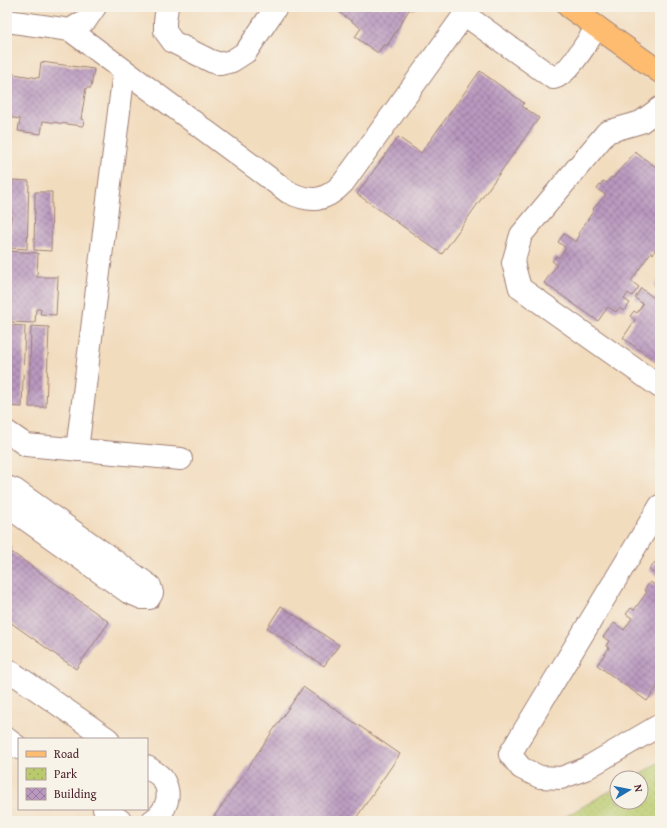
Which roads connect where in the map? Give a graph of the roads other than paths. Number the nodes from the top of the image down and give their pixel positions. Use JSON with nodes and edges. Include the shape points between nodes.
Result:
{"nodes":[{"id":1,"x":95,"y":7,"type":"edge"},
{"id":2,"x":167,"y":7,"type":"edge"},
{"id":3,"x":276,"y":7,"type":"edge"},
{"id":4,"x":569,"y":7,"type":"edge"},
{"id":5,"x":468,"y":11,"type":"edge"},
{"id":6,"x":7,"y":21,"type":"edge"},
{"id":7,"x":597,"y":27,"type":"junction"},
{"id":8,"x":70,"y":30,"type":"junction"},
{"id":9,"x":124,"y":70,"type":"junction"},
{"id":10,"x":660,"y":72,"type":"edge"},
{"id":11,"x":659,"y":112,"type":"edge"},
{"id":12,"x":660,"y":387,"type":"edge"},
{"id":13,"x":7,"y":432,"type":"edge"},
{"id":14,"x":77,"y":450,"type":"junction"},
{"id":15,"x":181,"y":459,"type":"dead end"},
{"id":16,"x":7,"y":487,"type":"edge"},
{"id":17,"x":7,"y":506,"type":"edge"},
{"id":18,"x":660,"y":506,"type":"edge"},
{"id":19,"x":7,"y":669,"type":"edge"},
{"id":20,"x":660,"y":725,"type":"edge"},
{"id":21,"x":107,"y":738,"type":"edge"},
{"id":22,"x":7,"y":739,"type":"edge"},
{"id":23,"x":18,"y":747,"type":"edge"},
{"id":24,"x":148,"y":768,"type":"edge"},
{"id":25,"x":105,"y":810,"type":"edge"},
{"id":26,"x":121,"y":821,"type":"edge"},
{"id":27,"x":152,"y":821,"type":"edge"}],
"edges":[{"from":1,"to":8,"type":"lane","via":[[86,20]]},
{"from":2,"to":3,"type":"lane","via":[[165,31],[173,42],[220,64],[232,61],[246,52]]},
{"from":4,"to":7,"type":"main road"},
{"from":5,"to":7,"type":"lane","via":[[553,78],[558,78],[566,71]]},
{"from":5,"to":9,"type":"lane","via":[[344,183],[335,192],[314,200],[300,198],[288,192]]},
{"from":6,"to":8,"type":"lane"},
{"from":7,"to":10,"type":"main road"},
{"from":8,"to":9,"type":"lane"},
{"from":9,"to":14,"type":"lane"},
{"from":11,"to":12,"type":"lane","via":[[640,122],[606,132],[521,235],[514,263],[520,288]]},
{"from":13,"to":14,"type":"lane","via":[[26,445]]},
{"from":14,"to":15,"type":"lane"},
{"from":16,"to":17,"type":"lane","via":[[15,490],[150,586],[152,593],[149,598],[128,592]]},
{"from":18,"to":20,"type":"lane","via":[[510,754],[521,768],[540,777],[561,778],[585,769]]},
{"from":19,"to":21,"type":"lane"},
{"from":22,"to":23,"type":"lane"},
{"from":24,"to":27,"type":"lane","via":[[161,778],[168,791],[167,804],[160,816]]},
{"from":25,"to":26,"type":"lane"}]}
